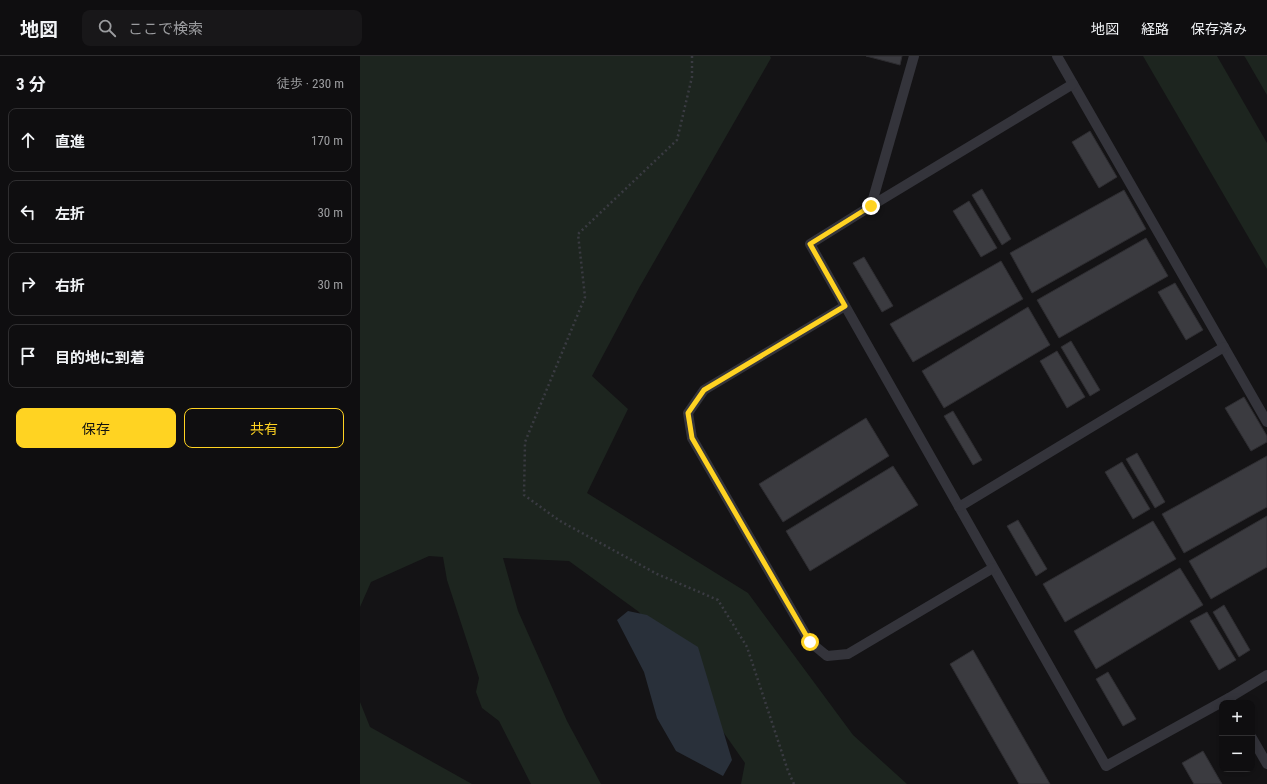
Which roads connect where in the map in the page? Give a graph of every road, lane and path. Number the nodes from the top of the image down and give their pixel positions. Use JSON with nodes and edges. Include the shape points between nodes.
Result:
{"nodes":[{"id":1,"x":692,"y":56,"type":"edge"},
{"id":2,"x":914,"y":56,"type":"edge"},
{"id":3,"x":1057,"y":56,"type":"edge"},
{"id":4,"x":1073,"y":84,"type":"junction"},
{"id":5,"x":871,"y":206,"type":"junction"},
{"id":6,"x":845,"y":306,"type":"junction"},
{"id":7,"x":1224,"y":346,"type":"junction"},
{"id":8,"x":1267,"y":422,"type":"edge"},
{"id":9,"x":959,"y":507,"type":"junction"},
{"id":10,"x":993,"y":568,"type":"junction"},
{"id":11,"x":1267,"y":675,"type":"edge"},
{"id":12,"x":1230,"y":700,"type":"edge"},
{"id":13,"x":1219,"y":706,"type":"edge"},
{"id":14,"x":1255,"y":743,"type":"edge"},
{"id":15,"x":1267,"y":764,"type":"edge"},
{"id":16,"x":794,"y":784,"type":"edge"}],
"edges":[{"from":1,"to":16,"type":"path","via":[[692,77],[677,140],[578,234],[584,297],[525,442],[524,495],[560,521],[657,574],[718,600],[747,648]]},
{"from":2,"to":5,"type":"lane"},
{"from":3,"to":4,"type":"lane"},
{"from":4,"to":5,"type":"lane"},
{"from":4,"to":7,"type":"lane"},
{"from":5,"to":6,"type":"lane","via":[[810,244]]},
{"from":6,"to":9,"type":"lane"},
{"from":6,"to":10,"type":"lane","via":[[704,390],[688,413],[692,438],[810,642],[827,656],[848,654]]},
{"from":7,"to":8,"type":"lane"},
{"from":7,"to":9,"type":"lane"},
{"from":9,"to":10,"type":"lane"},
{"from":10,"to":13,"type":"lane","via":[[1106,766]]},
{"from":11,"to":12,"type":"lane"},
{"from":14,"to":15,"type":"lane"}]}
